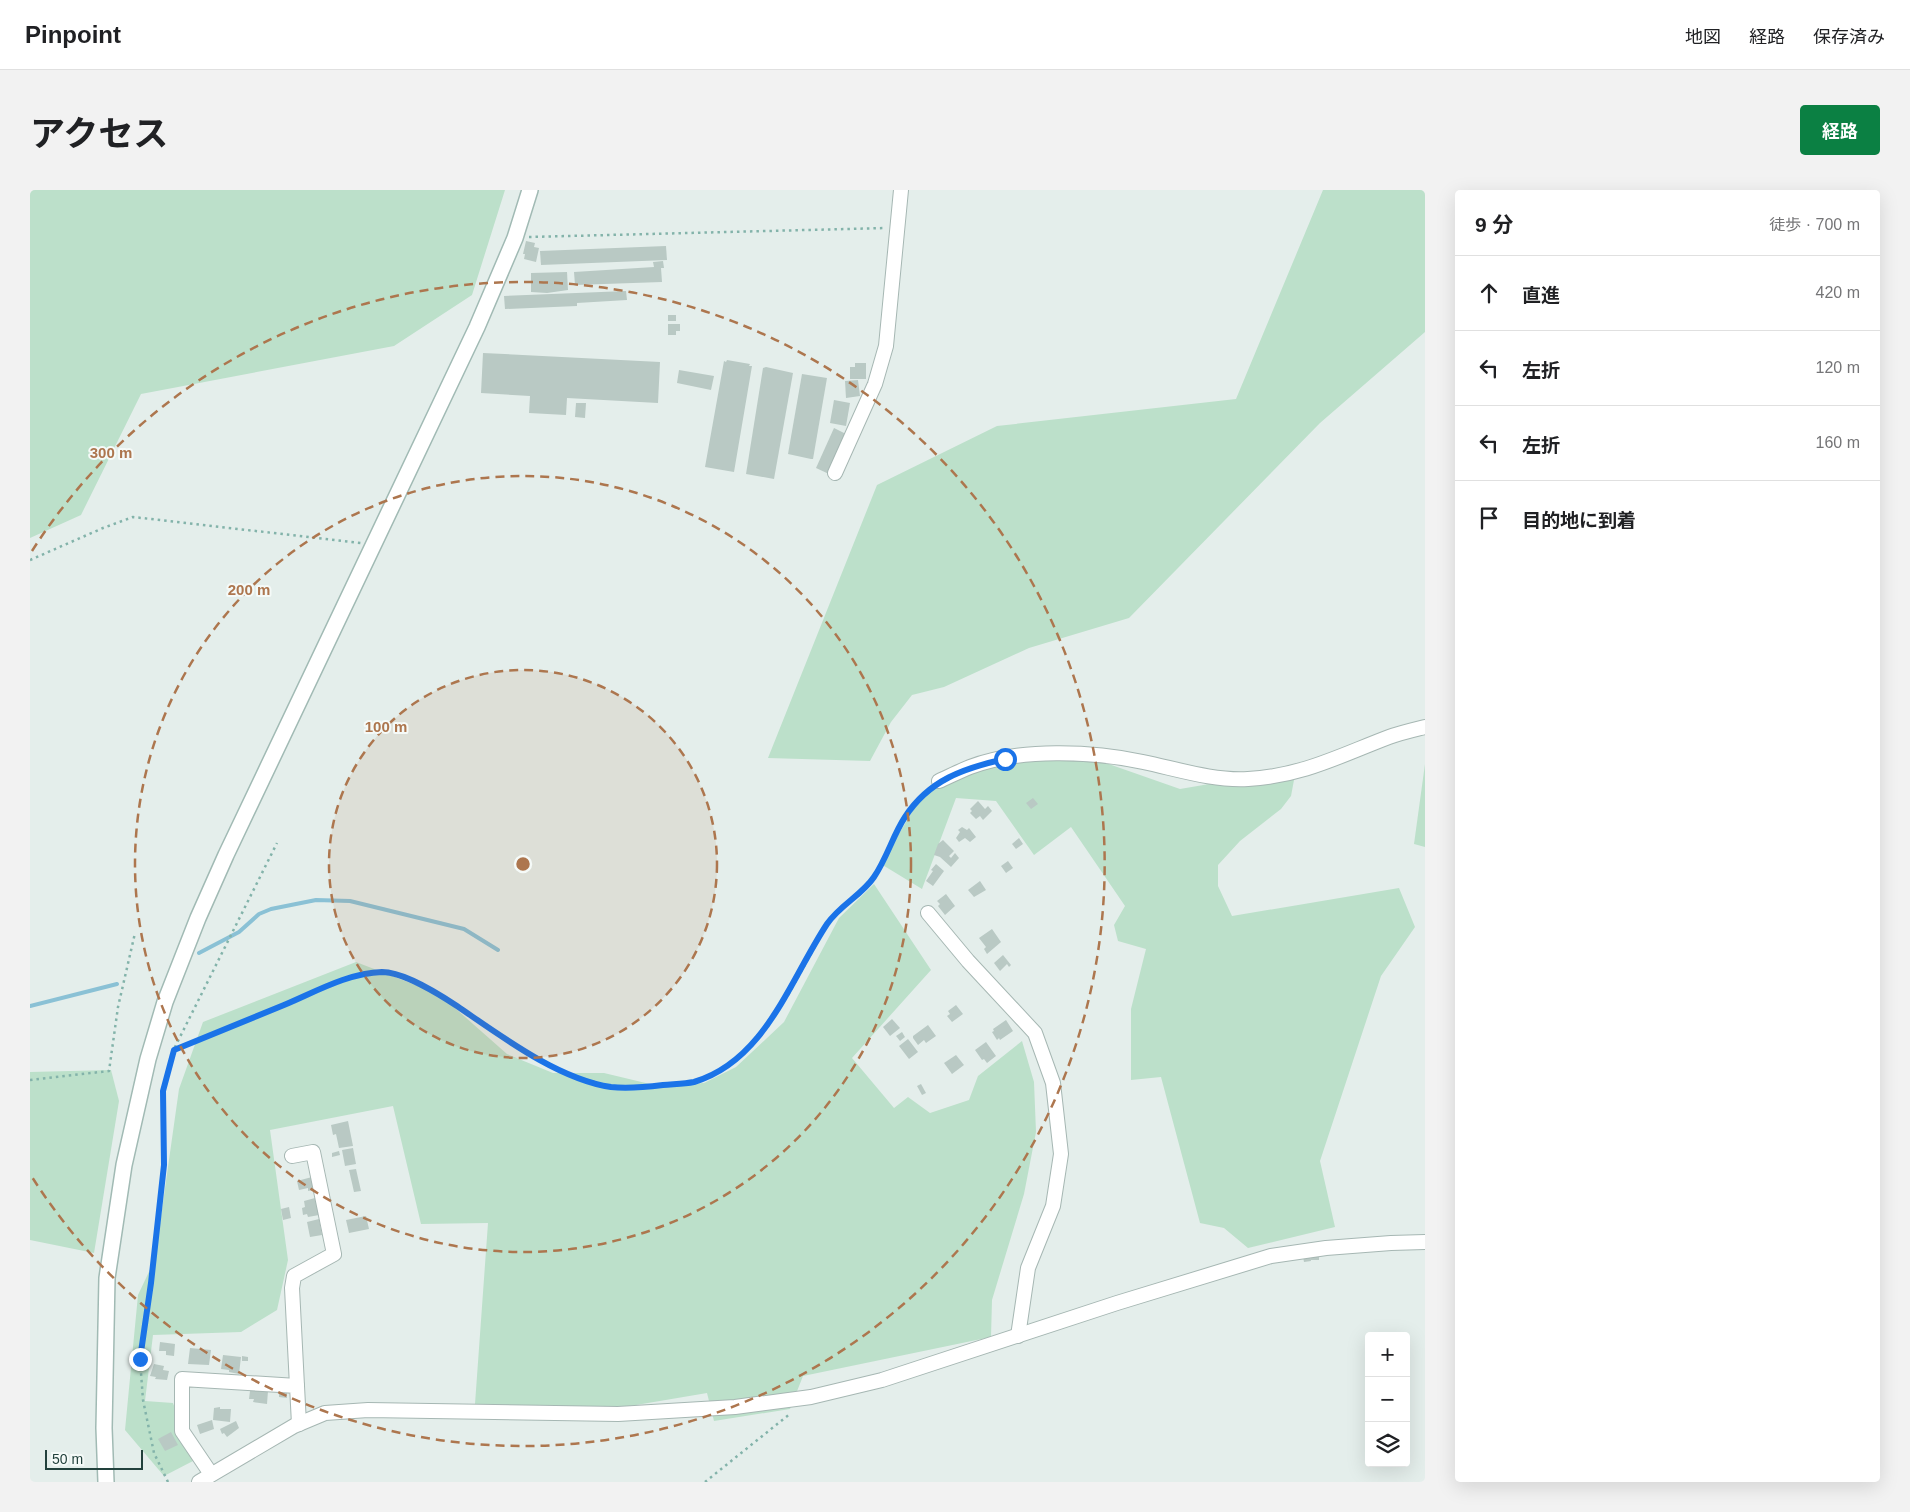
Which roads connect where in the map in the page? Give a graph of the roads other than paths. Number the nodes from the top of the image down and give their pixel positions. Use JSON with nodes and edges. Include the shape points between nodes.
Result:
{"nodes":[{"id":1,"x":530,"y":190,"type":"edge"},
{"id":2,"x":900,"y":190,"type":"edge"},
{"id":3,"x":835,"y":473,"type":"dead end"},
{"id":4,"x":1425,"y":727,"type":"edge"},
{"id":5,"x":939,"y":781,"type":"road end"},
{"id":6,"x":928,"y":913,"type":"dead end"},
{"id":7,"x":292,"y":1156,"type":"dead end"},
{"id":8,"x":1425,"y":1242,"type":"edge"},
{"id":9,"x":1018,"y":1336,"type":"junction"},
{"id":10,"x":297,"y":1386,"type":"junction"},
{"id":11,"x":299,"y":1424,"type":"junction"},
{"id":12,"x":211,"y":1474,"type":"junction"},
{"id":13,"x":106,"y":1482,"type":"edge"},
{"id":14,"x":199,"y":1482,"type":"edge"}],
"edges":[{"from":1,"to":13,"type":"street","via":[[515,238],[477,327],[198,918],[165,1002],[148,1059],[124,1165],[107,1278]]},
{"from":2,"to":3,"type":"street","via":[[886,346],[875,384]]},
{"from":4,"to":5,"type":"street","via":[[1286,775],[1246,779],[1214,777],[1138,760],[1046,753],[972,766]]},
{"from":6,"to":9,"type":"street","via":[[1035,1033],[1053,1083],[1061,1154],[1053,1206],[1028,1268]]},
{"from":7,"to":10,"type":"street","via":[[313,1152],[334,1254],[294,1276]]},
{"from":8,"to":9,"type":"street","via":[[1326,1248],[1272,1256]]},
{"from":9,"to":11,"type":"street","via":[[882,1380],[811,1397],[618,1414],[338,1411],[324,1413]]},
{"from":10,"to":11,"type":"street"},
{"from":10,"to":12,"type":"street","via":[[182,1379],[182,1431]]},
{"from":11,"to":12,"type":"street"},
{"from":12,"to":14,"type":"street"}]}
